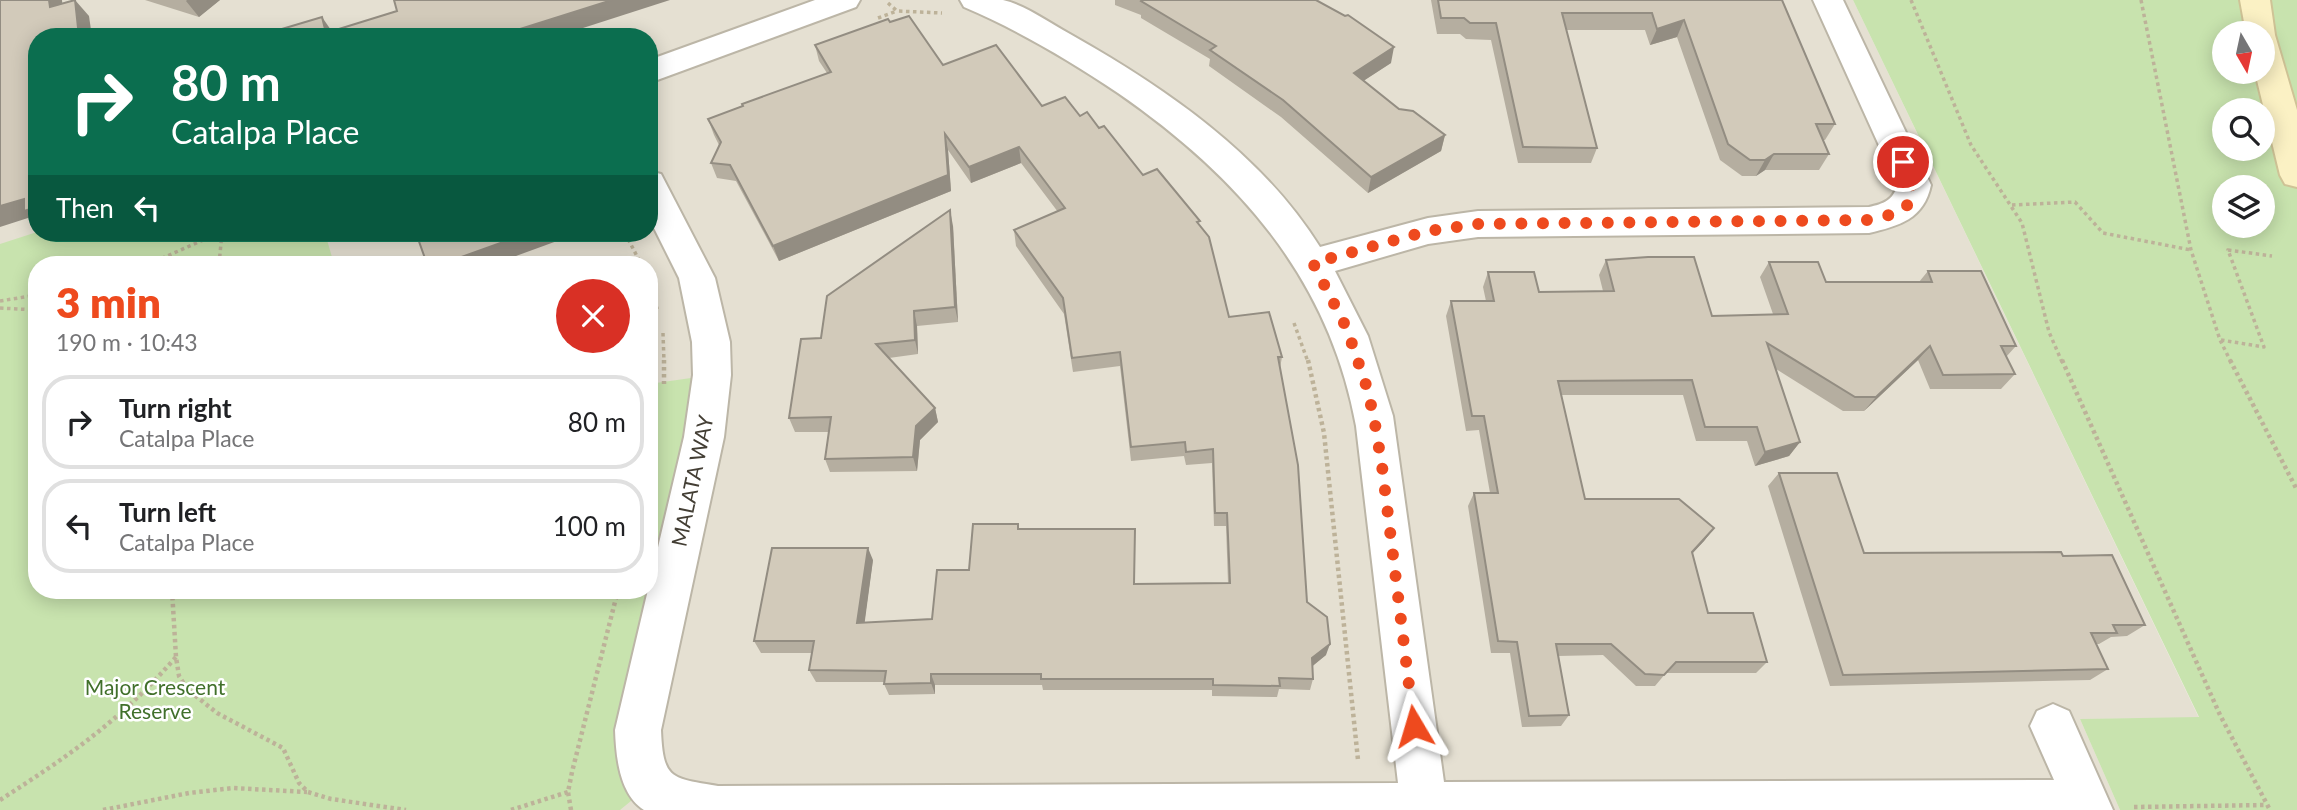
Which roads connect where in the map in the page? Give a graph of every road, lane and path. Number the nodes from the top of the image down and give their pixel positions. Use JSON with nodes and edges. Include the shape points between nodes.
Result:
{"nodes":[{"id":1,"x":1828,"y":0,"type":"edge"},
{"id":2,"x":1911,"y":0,"type":"edge"},
{"id":3,"x":2141,"y":0,"type":"edge"},
{"id":4,"x":2255,"y":0,"type":"edge"},
{"id":5,"x":878,"y":1,"type":"edge"},
{"id":6,"x":839,"y":3,"type":"edge"},
{"id":7,"x":962,"y":7,"type":"edge"},
{"id":8,"x":1008,"y":8,"type":"edge"},
{"id":9,"x":2259,"y":21,"type":"edge"},
{"id":10,"x":658,"y":69,"type":"edge"},
{"id":11,"x":2274,"y":84,"type":"edge"},
{"id":12,"x":2297,"y":175,"type":"edge"},
{"id":13,"x":658,"y":201,"type":"edge"},
{"id":14,"x":2012,"y":205,"type":"junction"},
{"id":15,"x":200,"y":242,"type":"edge"},
{"id":16,"x":2191,"y":250,"type":"junction"},
{"id":17,"x":168,"y":256,"type":"edge"},
{"id":18,"x":2272,"y":256,"type":"dead end"},
{"id":19,"x":1313,"y":263,"type":"junction"},
{"id":20,"x":28,"y":296,"type":"edge"},
{"id":21,"x":0,"y":301,"type":"edge"},
{"id":22,"x":0,"y":308,"type":"edge"},
{"id":23,"x":28,"y":310,"type":"edge"},
{"id":24,"x":1289,"y":314,"type":"dead end"},
{"id":25,"x":662,"y":323,"type":"dead end"},
{"id":26,"x":2220,"y":340,"type":"junction"},
{"id":27,"x":664,"y":393,"type":"dead end"},
{"id":28,"x":2297,"y":490,"type":"edge"},
{"id":29,"x":173,"y":599,"type":"edge"},
{"id":30,"x":616,"y":599,"type":"edge"},
{"id":31,"x":176,"y":657,"type":"junction"},
{"id":32,"x":2053,"y":726,"type":"dead end"},
{"id":33,"x":1358,"y":764,"type":"dead end"},
{"id":34,"x":308,"y":792,"type":"junction"},
{"id":35,"x":568,"y":792,"type":"junction"},
{"id":36,"x":0,"y":800,"type":"edge"},
{"id":37,"x":1424,"y":806,"type":"junction"},
{"id":38,"x":1841,"y":807,"type":"edge"},
{"id":39,"x":2099,"y":807,"type":"edge"},
{"id":40,"x":2269,"y":808,"type":"edge"},
{"id":41,"x":1125,"y":809,"type":"edge"},
{"id":42,"x":103,"y":810,"type":"edge"},
{"id":43,"x":406,"y":810,"type":"edge"},
{"id":44,"x":511,"y":810,"type":"edge"},
{"id":45,"x":571,"y":810,"type":"edge"}],
"edges":[{"from":1,"to":19,"type":"street","via":[[1914,185],[1912,198],[1902,210],[1869,220],[1478,224],[1428,231]]},
{"from":2,"to":14,"type":"path","via":[[1971,145]]},
{"from":3,"to":16,"type":"path"},
{"from":4,"to":9,"type":"main road"},
{"from":5,"to":6,"type":"street"},
{"from":5,"to":7,"type":"path","via":[[897,11]]},
{"from":6,"to":10,"type":"street"},
{"from":7,"to":8,"type":"street"},
{"from":8,"to":19,"type":"street","via":[[1135,89],[1228,160],[1276,211]]},
{"from":11,"to":12,"type":"main road"},
{"from":13,"to":41,"type":"street","name":"MALATA WAY","via":[[697,278],[709,332],[712,375],[704,437],[638,730],[648,787],[667,799],[719,809]]},
{"from":14,"to":16,"type":"path","via":[[2076,202],[2103,233]]},
{"from":14,"to":40,"type":"path","via":[[2022,223],[2049,332],[2220,715]]},
{"from":15,"to":17,"type":"path"},
{"from":16,"to":26,"type":"path"},
{"from":18,"to":26,"type":"path","via":[[2228,250],[2264,347]]},
{"from":19,"to":37,"type":"street","via":[[1347,329],[1374,418]]},
{"from":20,"to":21,"type":"path"},
{"from":22,"to":23,"type":"path"},
{"from":24,"to":33,"type":"path","via":[[1305,349],[1324,433]]},
{"from":25,"to":27,"type":"path"},
{"from":26,"to":28,"type":"path"},
{"from":29,"to":31,"type":"path"},
{"from":30,"to":35,"type":"path"},
{"from":31,"to":34,"type":"path","via":[[187,689],[217,713],[283,748]]},
{"from":31,"to":36,"type":"path","via":[[131,707],[102,731]]},
{"from":32,"to":39,"type":"street"},
{"from":34,"to":42,"type":"path","via":[[233,788]]},
{"from":34,"to":43,"type":"path"},
{"from":35,"to":44,"type":"path"},
{"from":35,"to":45,"type":"path"},
{"from":37,"to":38,"type":"street"},
{"from":37,"to":41,"type":"street"},
{"from":38,"to":39,"type":"street"},
{"from":39,"to":40,"type":"path"}]}
